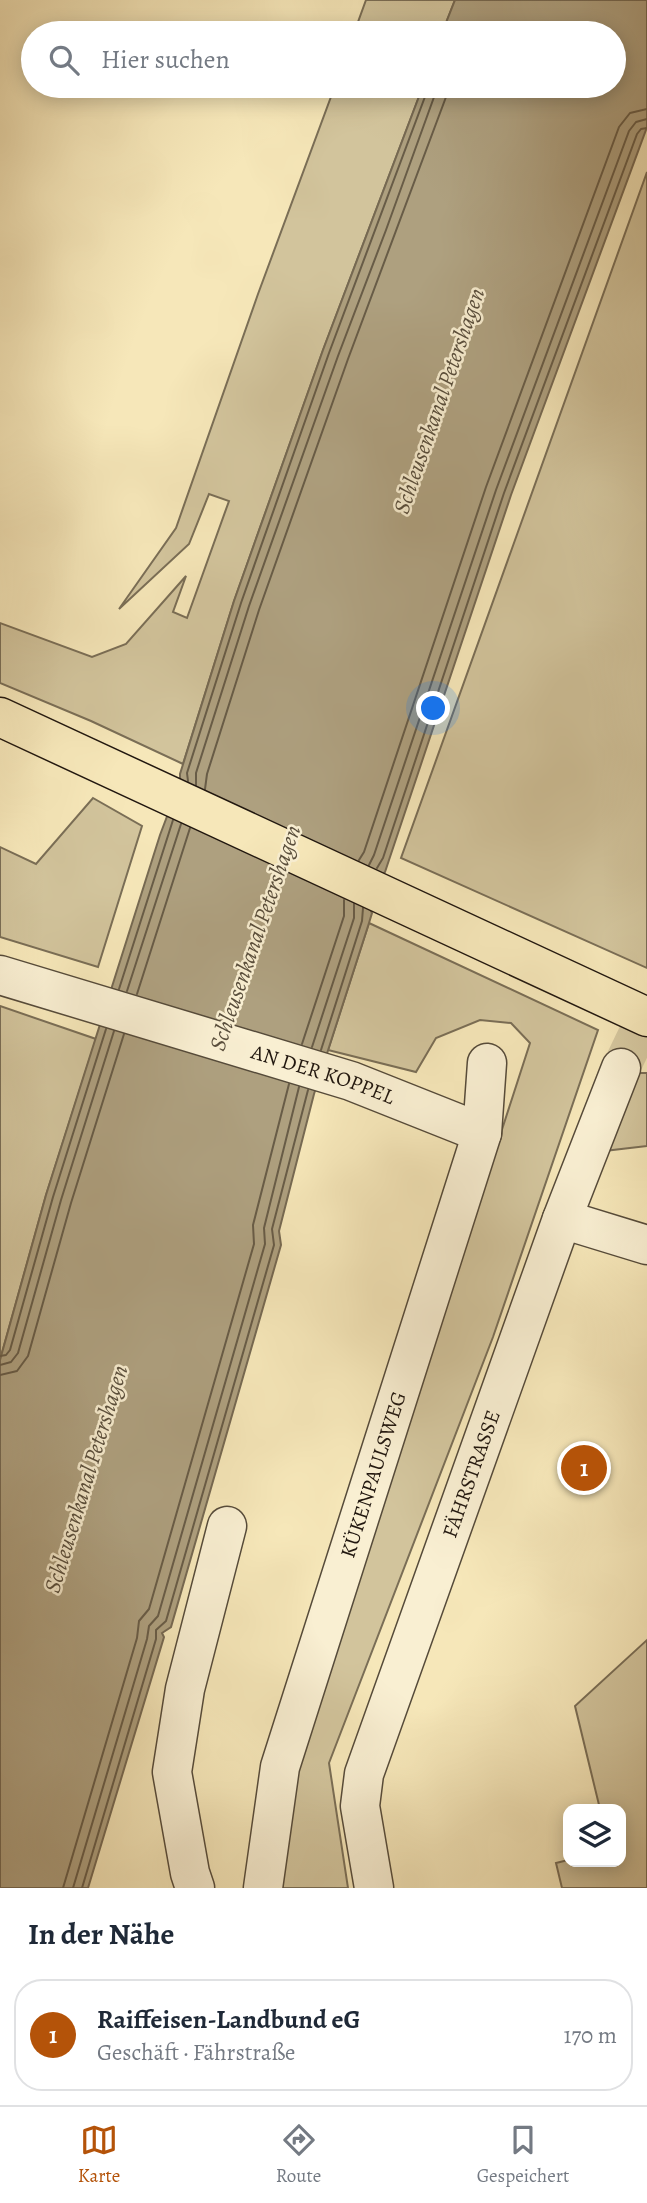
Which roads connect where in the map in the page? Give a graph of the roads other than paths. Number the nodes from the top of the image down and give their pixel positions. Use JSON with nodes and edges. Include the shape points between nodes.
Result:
{"nodes":[{"id":1,"x":0,"y":718,"type":"edge"},
{"id":2,"x":0,"y":975,"type":"edge"},
{"id":3,"x":647,"y":1017,"type":"edge"},
{"id":4,"x":487,"y":1063,"type":"dead end"},
{"id":5,"x":621,"y":1068,"type":"tunnel mouth"},
{"id":6,"x":482,"y":1133,"type":"junction"},
{"id":7,"x":562,"y":1219,"type":"junction"},
{"id":8,"x":647,"y":1245,"type":"edge"},
{"id":9,"x":227,"y":1526,"type":"dead end"},
{"id":10,"x":195,"y":1888,"type":"edge"},
{"id":11,"x":263,"y":1888,"type":"edge"},
{"id":12,"x":374,"y":1888,"type":"edge"}],
"edges":[{"from":1,"to":3,"type":"main road"},
{"from":2,"to":6,"type":"street","name":"AN DER KOPPEL","via":[[351,1081]]},
{"from":4,"to":6,"type":"street","name":"KÜKENPAULSWEG"},
{"from":5,"to":7,"type":"street","name":"FÄHRSTRASSE"},
{"from":6,"to":11,"type":"street","name":"KÜKENPAULSWEG","via":[[280,1767]]},
{"from":7,"to":8,"type":"street"},
{"from":7,"to":12,"type":"street","name":"FÄHRSTRASSE","via":[[363,1774],[360,1806]]},
{"from":9,"to":10,"type":"street","via":[[185,1689],[172,1772]]}]}
